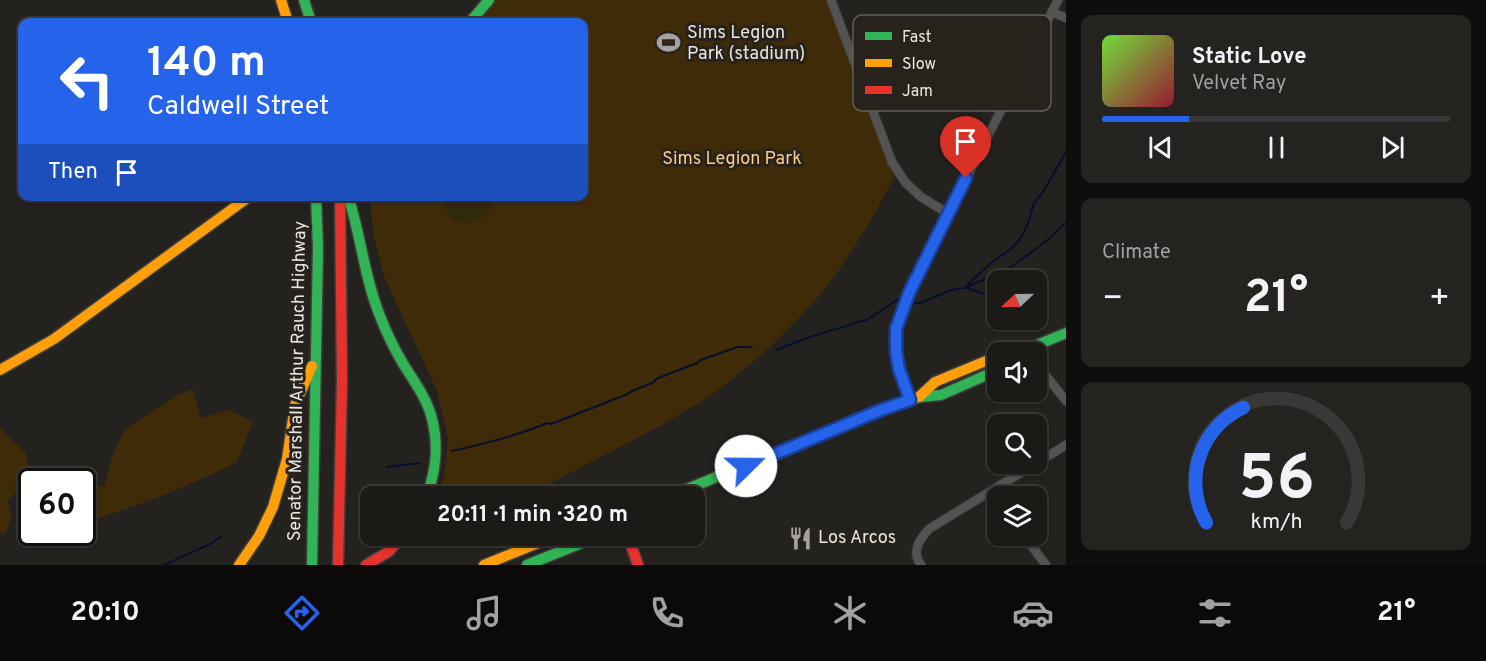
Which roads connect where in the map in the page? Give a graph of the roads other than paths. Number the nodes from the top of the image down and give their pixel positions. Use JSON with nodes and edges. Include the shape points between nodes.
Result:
{"nodes":[{"id":1,"x":281,"y":0,"type":"edge"},
{"id":2,"x":304,"y":0,"type":"edge"},
{"id":3,"x":489,"y":0,"type":"edge"},
{"id":4,"x":831,"y":0,"type":"edge"},
{"id":5,"x":1058,"y":0,"type":"edge"},
{"id":6,"x":1052,"y":12,"type":"junction"},
{"id":7,"x":1050,"y":15,"type":"edge"},
{"id":8,"x":287,"y":18,"type":"edge"},
{"id":9,"x":310,"y":18,"type":"edge"},
{"id":10,"x":473,"y":18,"type":"edge"},
{"id":11,"x":1066,"y":18,"type":"edge"},
{"id":12,"x":853,"y":58,"type":"edge"},
{"id":13,"x":873,"y":111,"type":"edge"},
{"id":14,"x":1001,"y":111,"type":"edge"},
{"id":15,"x":243,"y":201,"type":"edge"},
{"id":16,"x":316,"y":201,"type":"edge"},
{"id":17,"x":340,"y":201,"type":"edge"},
{"id":18,"x":350,"y":201,"type":"edge"},
{"id":19,"x":949,"y":214,"type":"junction"},
{"id":20,"x":1066,"y":333,"type":"edge"},
{"id":21,"x":1046,"y":342,"type":"edge"},
{"id":22,"x":987,"y":361,"type":"edge"},
{"id":23,"x":315,"y":362,"type":"junction"},
{"id":24,"x":0,"y":370,"type":"edge"},
{"id":25,"x":987,"y":375,"type":"edge"},
{"id":26,"x":1047,"y":377,"type":"edge"},
{"id":27,"x":914,"y":398,"type":"junction"},
{"id":28,"x":1066,"y":401,"type":"edge"},
{"id":29,"x":1066,"y":445,"type":"edge"},
{"id":30,"x":430,"y":486,"type":"edge"},
{"id":31,"x":695,"y":486,"type":"edge"},
{"id":32,"x":999,"y":486,"type":"edge"},
{"id":33,"x":987,"y":493,"type":"edge"},
{"id":34,"x":394,"y":546,"type":"edge"},
{"id":35,"x":531,"y":546,"type":"edge"},
{"id":36,"x":574,"y":546,"type":"edge"},
{"id":37,"x":632,"y":546,"type":"edge"},
{"id":38,"x":1032,"y":546,"type":"edge"},
{"id":39,"x":239,"y":565,"type":"edge"},
{"id":40,"x":312,"y":565,"type":"edge"},
{"id":41,"x":338,"y":565,"type":"edge"},
{"id":42,"x":366,"y":565,"type":"edge"},
{"id":43,"x":484,"y":565,"type":"edge"},
{"id":44,"x":527,"y":565,"type":"edge"},
{"id":45,"x":639,"y":565,"type":"edge"},
{"id":46,"x":921,"y":565,"type":"edge"},
{"id":47,"x":1046,"y":565,"type":"edge"}],
"edges":[{"from":1,"to":8,"type":"main road"},
{"from":2,"to":9,"type":"main road"},
{"from":3,"to":10,"type":"main road"},
{"from":4,"to":12,"type":"street"},
{"from":5,"to":6,"type":"street"},
{"from":6,"to":7,"type":"street"},
{"from":6,"to":11,"type":"street"},
{"from":13,"to":19,"type":"street","via":[[892,162],[905,182]]},
{"from":14,"to":19,"type":"street"},
{"from":15,"to":24,"type":"main road","via":[[54,339]]},
{"from":16,"to":23,"type":"main road","name":"Senator Marshall Arthur Rauch Highway"},
{"from":17,"to":41,"type":"main road"},
{"from":18,"to":30,"type":"main road","via":[[380,316],[432,417],[436,452]]},
{"from":19,"to":27,"type":"street","via":[[909,293],[896,329],[897,360]]},
{"from":20,"to":21,"type":"main road"},
{"from":22,"to":27,"type":"main road","via":[[935,382]]},
{"from":23,"to":39,"type":"main road","via":[[296,401],[277,499],[258,539]]},
{"from":23,"to":40,"type":"main road","name":"Senator Marshall Arthur Rauch Highway"},
{"from":25,"to":27,"type":"main road","via":[[941,395]]},
{"from":26,"to":28,"type":"street"},
{"from":27,"to":31,"type":"main road"},
{"from":29,"to":32,"type":"street"},
{"from":33,"to":46,"type":"street","via":[[920,538],[916,550]]},
{"from":34,"to":42,"type":"main road"},
{"from":35,"to":43,"type":"main road"},
{"from":36,"to":44,"type":"main road"},
{"from":37,"to":45,"type":"main road"},
{"from":38,"to":47,"type":"street"}]}
